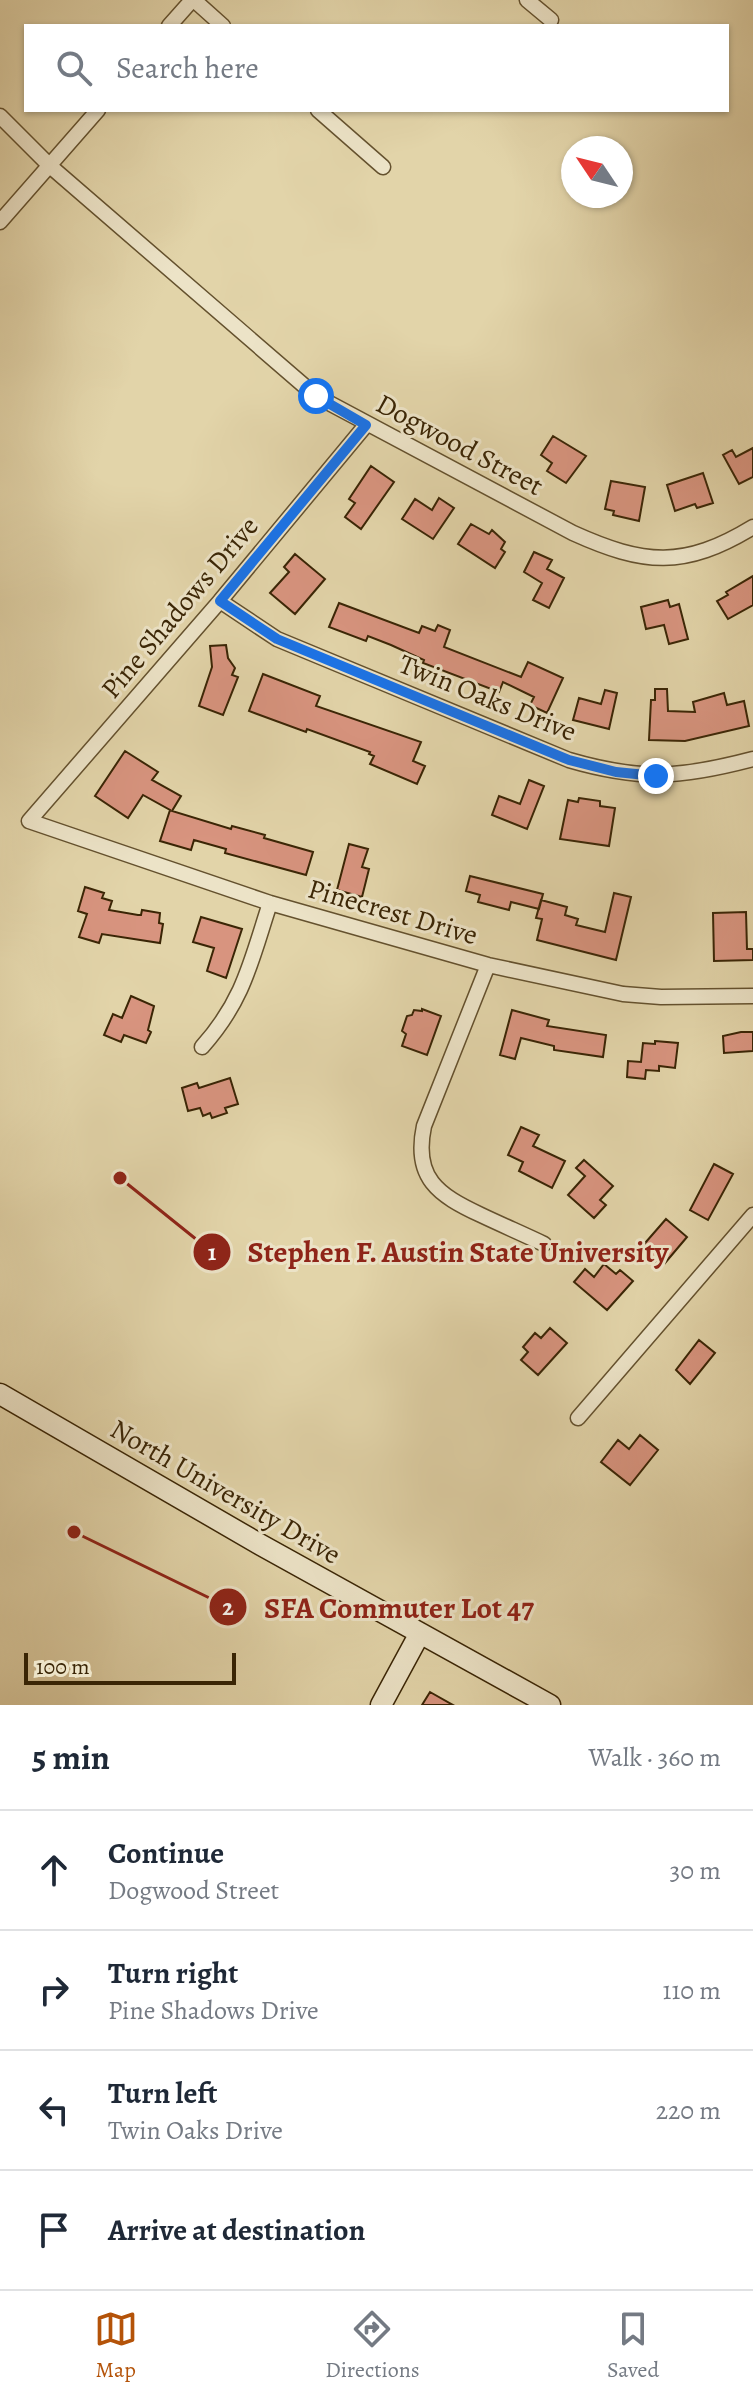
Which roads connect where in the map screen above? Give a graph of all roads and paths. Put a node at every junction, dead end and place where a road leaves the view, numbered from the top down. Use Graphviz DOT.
graph roads {
  1 [pos="193,0"];
  2 [pos="527,0"];
  3 [pos="551,20"];
  4 [pos="171,24"];
  5 [pos="221,24"];
  6 [pos="96,112"];
  7 [pos="320,112"];
  8 [pos="0,116"];
  9 [pos="50,166"];
  10 [pos="383,167"];
  11 [pos="0,222"];
  12 [pos="366,425"];
  13 [pos="753,527"];
  14 [pos="220,601"];
  15 [pos="753,759"];
  16 [pos="29,821"];
  17 [pos="270,903"];
  18 [pos="488,965"];
  19 [pos="753,996"];
  20 [pos="202,1047"];
  21 [pos="753,1215"];
  22 [pos="544,1244"];
  23 [pos="0,1394"];
  24 [pos="578,1418"];
  25 [pos="420,1633"];
  26 [pos="381,1705"];
  27 [pos="550,1705"];
  1 -- 4 [label="street"];
  1 -- 5 [label="street"];
  2 -- 3 [label="street"];
  6 -- 9 [label="street"];
  7 -- 10 [label="street"];
  8 -- 9 [label="street, Dogwood Street"];
  9 -- 11 [label="street"];
  9 -- 12 [label="street, Dogwood Street"];
  12 -- 13 [label="street, Dogwood Street"];
  12 -- 14 [label="street, Pine Shadows Drive"];
  14 -- 15 [label="street, Twin Oaks Drive"];
  14 -- 16 [label="street, Pine Shadows Drive"];
  16 -- 17 [label="street, Pinecrest Drive"];
  17 -- 18 [label="street, Pinecrest Drive"];
  17 -- 20 [label="street"];
  18 -- 19 [label="street, Pinecrest Drive"];
  18 -- 22 [label="street"];
  21 -- 24 [label="street"];
  23 -- 25 [label="main road, North University Drive"];
  25 -- 26 [label="main road"];
  25 -- 27 [label="main road, North University Drive"];
}
